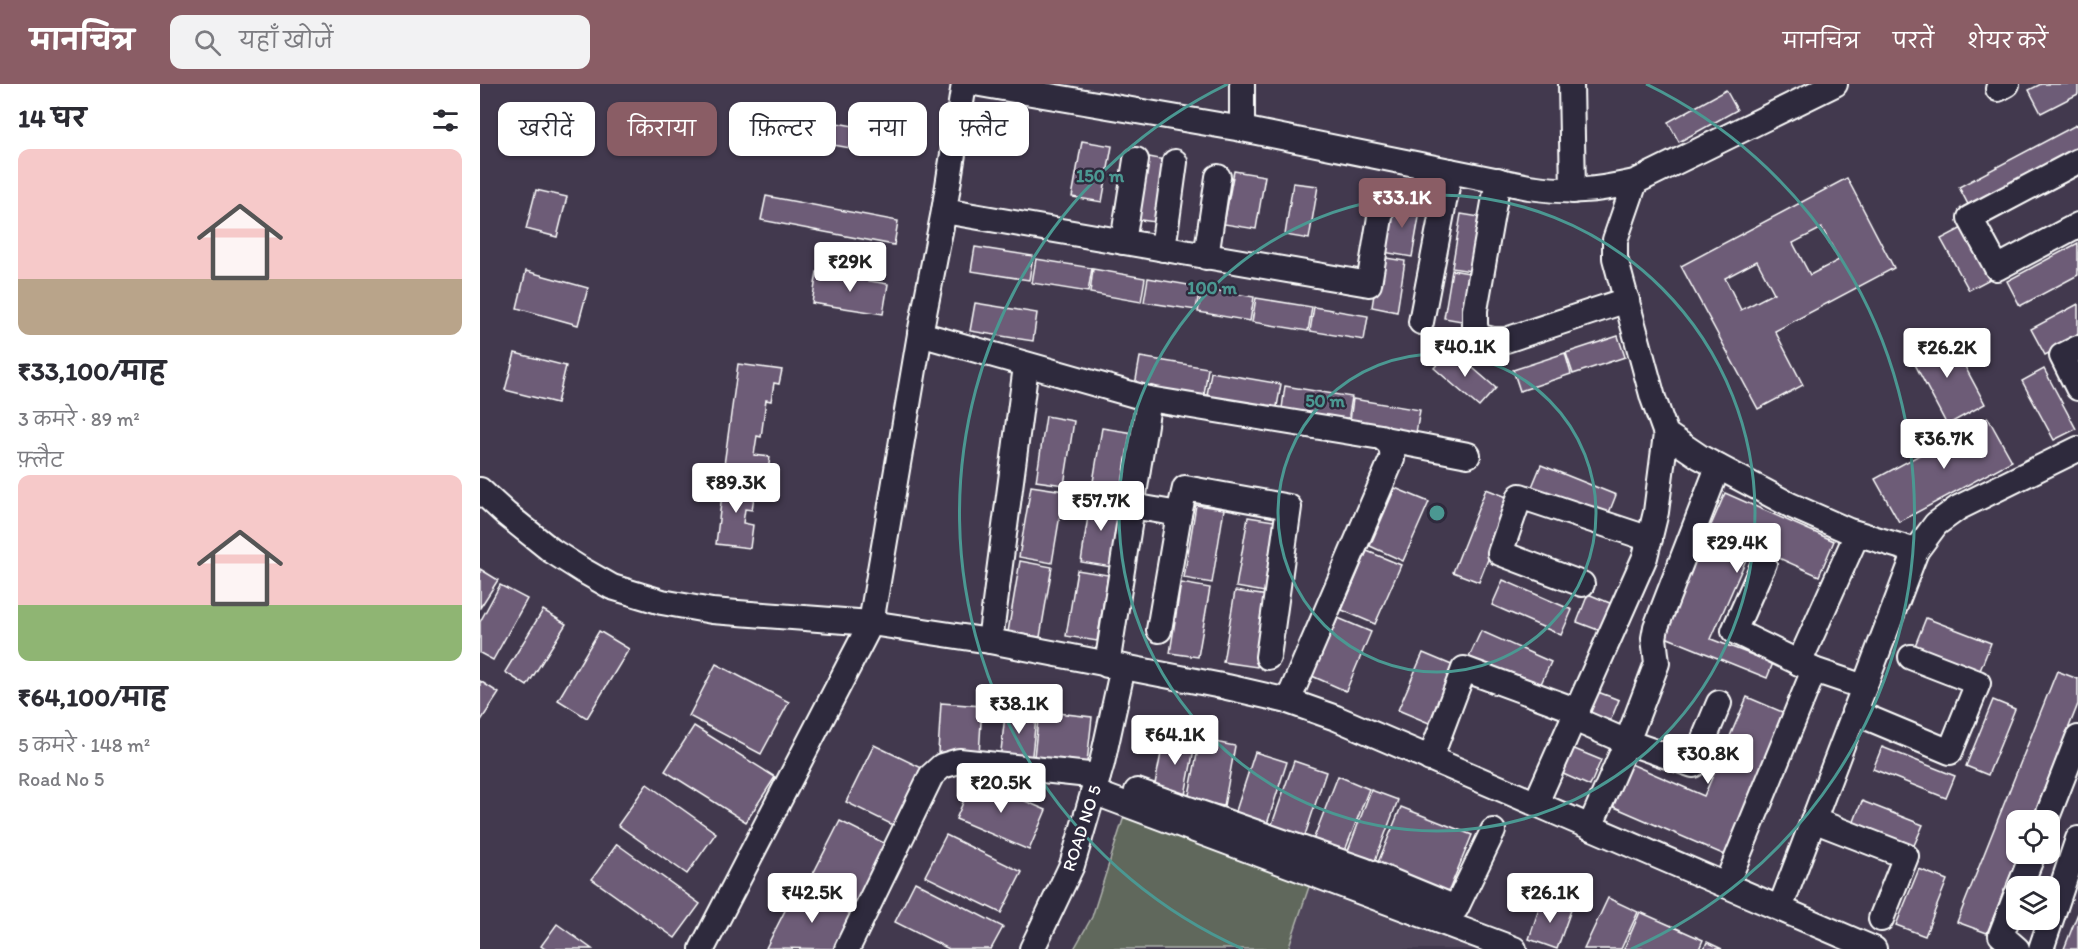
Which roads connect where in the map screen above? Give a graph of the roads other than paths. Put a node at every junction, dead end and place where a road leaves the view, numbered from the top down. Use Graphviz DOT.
graph roads {
  1 [pos="964,84"];
  2 [pos="980,84"];
  3 [pos="1242,84"];
  4 [pos="1571,84"];
  5 [pos="1835,84"];
  6 [pos="1242,129"];
  7 [pos="1136,160"];
  8 [pos="2078,161"];
  9 [pos="1175,162"];
  10 [pos="1450,171"];
  11 [pos="1218,177"];
  12 [pos="1498,180"];
  13 [pos="1635,182"];
  14 [pos="1573,191"];
  15 [pos="1383,199"];
  16 [pos="944,211"];
  17 [pos="2078,225"];
  18 [pos="1123,242"];
  19 [pos="1162,249"];
  20 [pos="1206,257"];
  21 [pos="1627,300"];
  22 [pos="1422,322"];
  23 [pos="920,334"];
  24 [pos="2078,348"];
  25 [pos="1026,366"];
  26 [pos="2078,388"];
  27 [pos="1149,399"];
  28 [pos="1666,434"];
  29 [pos="1384,439"];
  30 [pos="2078,449"];
  31 [pos="1468,455"];
  32 [pos="1718,467"];
  33 [pos="480,490"];
  34 [pos="1132,506"];
  35 [pos="1179,514"];
  36 [pos="1857,534"];
  37 [pos="1650,539"];
  38 [pos="1916,551"];
  39 [pos="1764,563"];
  40 [pos="1582,585"];
  41 [pos="1623,609"];
  42 [pos="1658,621"];
  43 [pos="871,622"];
  44 [pos="1159,630"];
  45 [pos="990,641"];
  46 [pos="1268,657"];
  47 [pos="1911,657"];
  48 [pos="1115,666"];
  49 [pos="1806,666"];
  50 [pos="1864,687"];
  51 [pos="1288,701"];
  52 [pos="1719,703"];
  53 [pos="1854,712"];
  54 [pos="1576,715"];
  55 [pos="2078,738"];
  56 [pos="1627,742"];
  57 [pos="1430,759"];
  58 [pos="1096,784"];
  59 [pos="1536,803"];
  60 [pos="1133,807"];
  61 [pos="2050,810"];
  62 [pos="1813,820"];
  63 [pos="1590,827"];
  64 [pos="1493,831"];
  65 [pos="2078,839"];
  66 [pos="1725,885"];
  67 [pos="1780,908"];
  68 [pos="1881,919"];
  69 [pos="2006,922"];
  70 [pos="702,949"];
  71 [pos="847,949"];
  72 [pos="1032,949"];
  73 [pos="1514,949"];
  74 [pos="1874,949"];
  75 [pos="2017,949"];
  76 [pos="2041,949"];
  1 -- 16 [label="street"];
  2 -- 6 [label="street"];
  3 -- 6 [label="street"];
  4 -- 14 [label="street"];
  5 -- 13 [label="street"];
  6 -- 10 [label="street"];
  7 -- 18 [label="street"];
  8 -- 17 [label="street"];
  9 -- 19 [label="street"];
  10 -- 12 [label="street"];
  10 -- 22 [label="street"];
  11 -- 20 [label="street"];
  12 -- 14 [label="street"];
  12 -- 21 [label="street"];
  13 -- 14 [label="street"];
  13 -- 21 [label="street"];
  15 -- 20 [label="street"];
  16 -- 18 [label="street"];
  16 -- 23 [label="street"];
  18 -- 19 [label="street"];
  19 -- 20 [label="street"];
  21 -- 28 [label="street"];
  23 -- 25 [label="street"];
  23 -- 43 [label="street"];
  24 -- 26 [label="street"];
  25 -- 27 [label="street"];
  25 -- 45 [label="street"];
  27 -- 29 [label="street"];
  27 -- 34 [label="street, ROAD NO 5"];
  28 -- 32 [label="street"];
  28 -- 37 [label="street"];
  29 -- 31 [label="street"];
  29 -- 51 [label="street"];
  30 -- 38 [label="street"];
  32 -- 36 [label="street"];
  32 -- 42 [label="street"];
  33 -- 43 [label="street"];
  34 -- 35 [label="street"];
  34 -- 48 [label="street, ROAD NO 5"];
  35 -- 44 [label="street"];
  35 -- 46 [label="street"];
  36 -- 38 [label="street"];
  36 -- 49 [label="street"];
  37 -- 40 [label="street"];
  37 -- 41 [label="street"];
  38 -- 50 [label="street"];
  39 -- 49 [label="street"];
  41 -- 42 [label="street"];
  41 -- 54 [label="street"];
  42 -- 56 [label="street"];
  43 -- 45 [label="street"];
  43 -- 70 [label="street"];
  45 -- 48 [label="street"];
  47 -- 53 [label="street"];
  48 -- 51 [label="street"];
  48 -- 58 [label="street, ROAD NO 5"];
  49 -- 50 [label="street"];
  49 -- 66 [label="street"];
  50 -- 53 [label="street"];
  51 -- 57 [label="street"];
  52 -- 56 [label="street"];
  53 -- 62 [label="street"];
  54 -- 56 [label="street"];
  54 -- 57 [label="street"];
  54 -- 59 [label="street"];
  55 -- 61 [label="street"];
  56 -- 63 [label="street"];
  57 -- 59 [label="street"];
  58 -- 60 [label="street"];
  58 -- 71 [label="street"];
  58 -- 72 [label="street, ROAD NO 5"];
  59 -- 63 [label="street"];
  60 -- 64 [label="street"];
  60 -- 73 [label="street"];
  62 -- 67 [label="street"];
  62 -- 68 [label="street"];
  63 -- 66 [label="street"];
  65 -- 76 [label="street"];
  66 -- 67 [label="street"];
  67 -- 74 [label="street"];
  69 -- 75 [label="street"];
}
